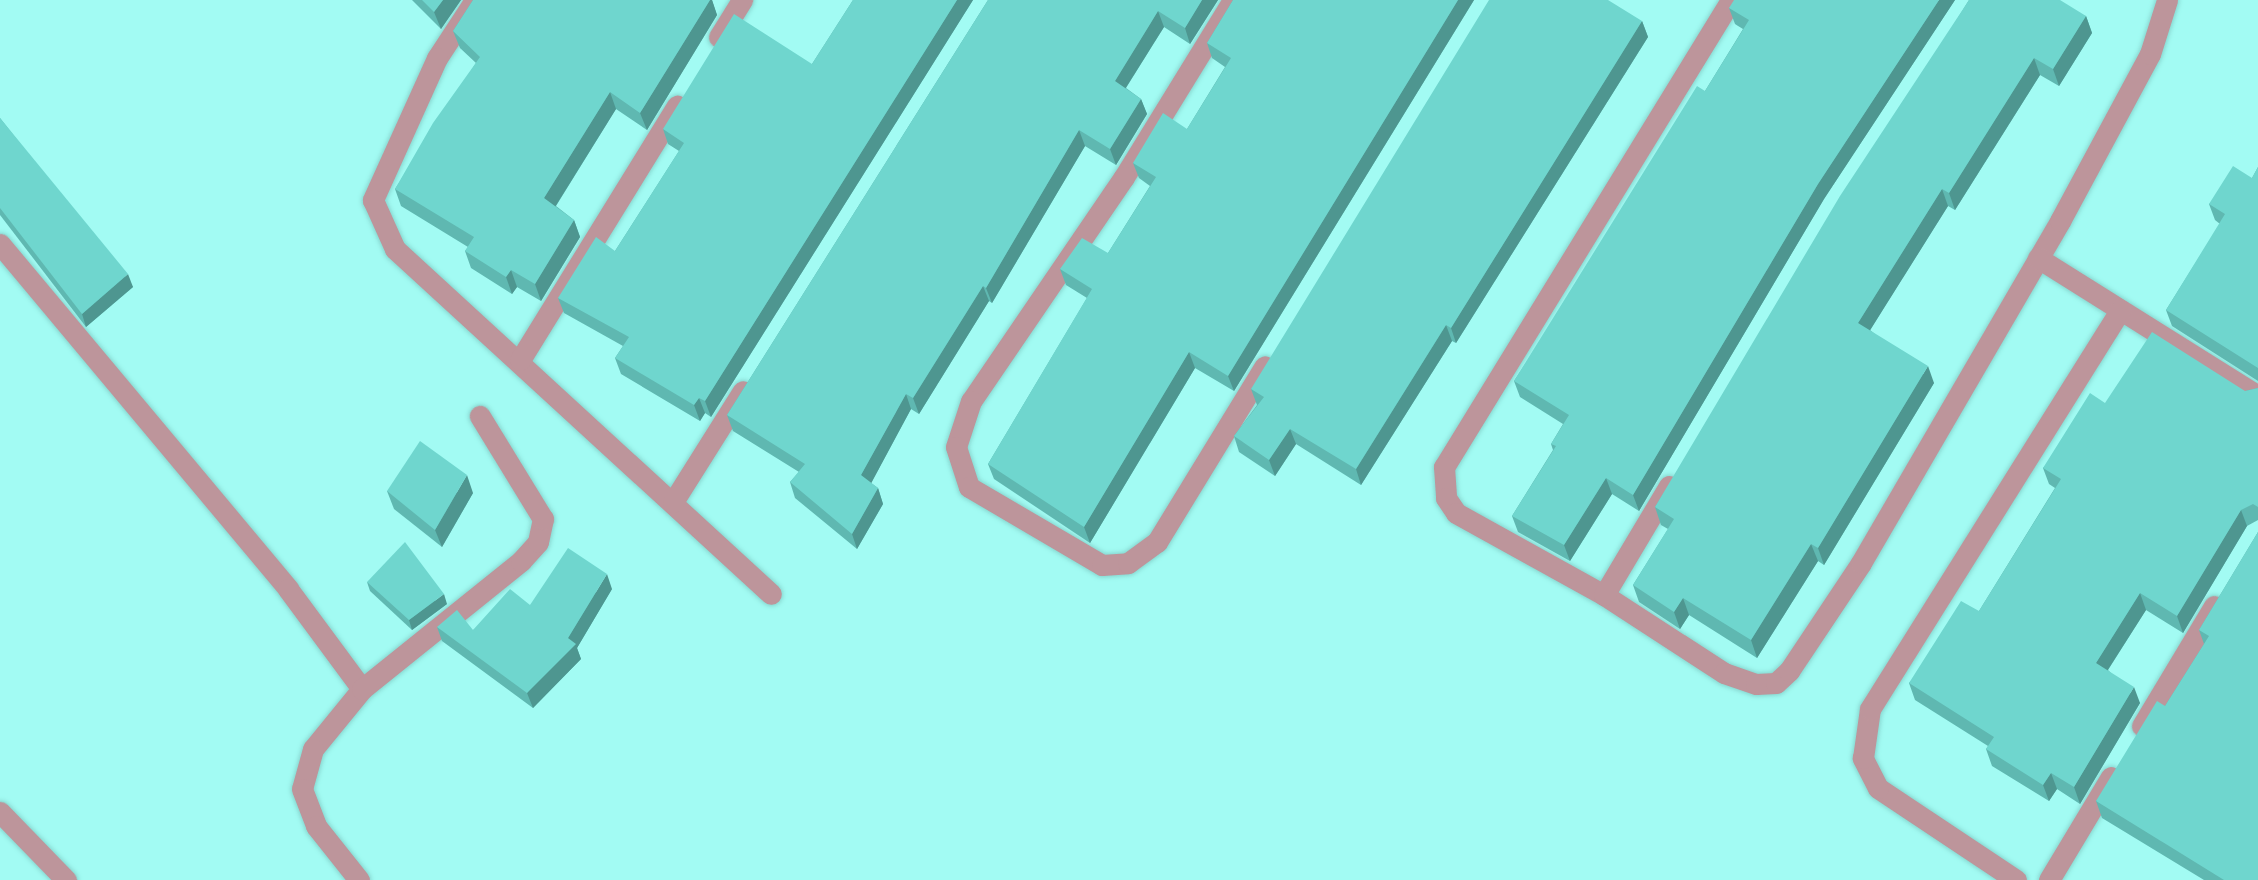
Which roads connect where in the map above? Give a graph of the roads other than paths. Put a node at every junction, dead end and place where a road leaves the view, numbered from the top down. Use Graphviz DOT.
graph roads {
  1 [pos="475,0"];
  2 [pos="742,0"];
  3 [pos="1233,0"];
  4 [pos="1731,0"];
  5 [pos="2166,0"];
  6 [pos="706,58"];
  7 [pos="692,81"];
  8 [pos="0,244"];
  9 [pos="2038,258"];
  10 [pos="2120,310"];
  11 [pos="1274,352"];
  12 [pos="520,360"];
  13 [pos="754,374"];
  14 [pos="2258,396"];
  15 [pos="480,416"];
  16 [pos="1681,466"];
  17 [pos="673,502"];
  18 [pos="2222,592"];
  19 [pos="771,594"];
  20 [pos="1604,595"];
  21 [pos="362,689"];
  22 [pos="0,812"];
  23 [pos="66,880"];
  24 [pos="359,880"];
  25 [pos="2016,880"];
  26 [pos="2049,880"];
  1 -- 12 [label="street"];
  2 -- 6 [label="street"];
  3 -- 11 [label="street"];
  4 -- 20 [label="street"];
  5 -- 9 [label="street"];
  7 -- 12 [label="street"];
  8 -- 21 [label="street"];
  9 -- 10 [label="street"];
  9 -- 20 [label="street"];
  10 -- 14 [label="street"];
  10 -- 25 [label="street"];
  12 -- 17 [label="street"];
  13 -- 17 [label="street"];
  15 -- 21 [label="street"];
  16 -- 20 [label="street"];
  17 -- 19 [label="street"];
  18 -- 26 [label="street"];
  21 -- 24 [label="street"];
  22 -- 23 [label="street"];
}
